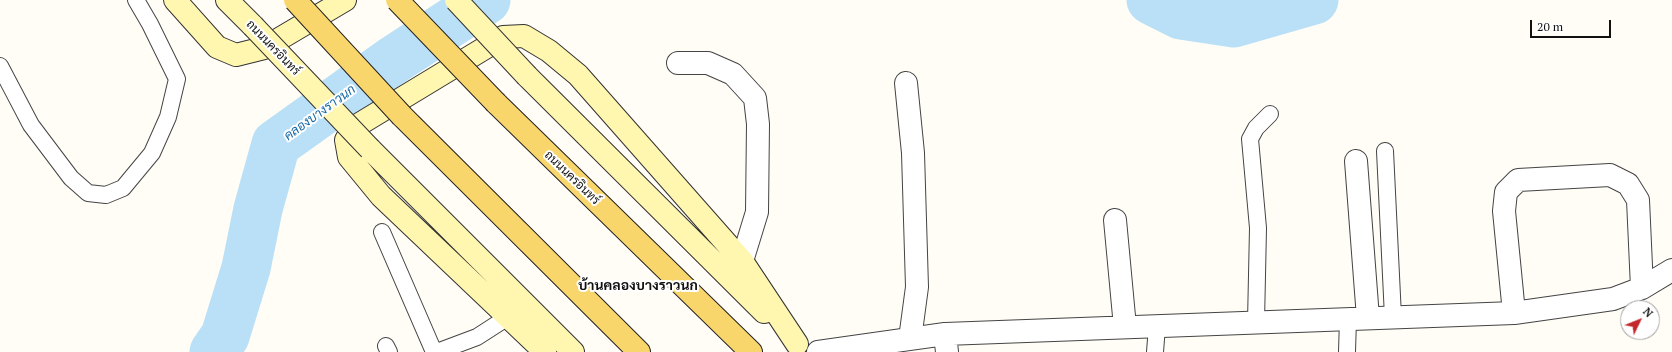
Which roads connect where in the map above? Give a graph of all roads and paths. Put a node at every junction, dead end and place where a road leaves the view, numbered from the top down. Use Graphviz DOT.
graph roads {
  1 [pos="136,0"];
  2 [pos="174,0"];
  3 [pos="227,0"];
  4 [pos="295,0"];
  5 [pos="345,0"];
  6 [pos="397,0"];
  7 [pos="456,0"];
  8 [pos="678,62"];
  9 [pos="0,66"];
  10 [pos="906,83"];
  11 [pos="1270,114"];
  12 [pos="1385,151"];
  13 [pos="1356,161"];
  14 [pos="1115,220"];
  15 [pos="382,232"];
  16 [pos="742,261"];
  17 [pos="1672,270"];
  18 [pos="1642,288"];
  19 [pos="1514,313"];
  20 [pos="508,317"];
  21 [pos="1393,317"];
  22 [pos="1358,319"];
  23 [pos="1256,322"];
  24 [pos="1157,326"];
  25 [pos="1125,327"];
  26 [pos="910,339"];
  27 [pos="946,343"];
  28 [pos="801,348"];
  29 [pos="436,352"];
  30 [pos="545,352"];
  31 [pos="573,352"];
  32 [pos="639,352"];
  33 [pos="751,352"];
  34 [pos="818,352"];
  35 [pos="1155,352"];
  36 [pos="1347,352"];
  1 -- 9 [label="lane"];
  2 -- 5 [label="main road"];
  3 -- 31 [label="main road, ถนนนครอินทร์, bridge"];
  4 -- 32 [label="main road, bridge"];
  6 -- 33 [label="main road, ถนนนครอินทร์, bridge"];
  7 -- 28 [label="main road, bridge"];
  8 -- 16 [label="street"];
  10 -- 26 [label="street"];
  11 -- 23 [label="lane"];
  12 -- 21 [label="lane"];
  13 -- 22 [label="street"];
  14 -- 25 [label="street"];
  15 -- 29 [label="lane"];
  16 -- 20 [label="main road"];
  16 -- 28 [label="main road"];
  17 -- 18 [label="street"];
  18 -- 19 [label="street"];
  18 -- 19 [label="street"];
  19 -- 21 [label="street"];
  20 -- 29 [label="lane"];
  20 -- 30 [label="main road"];
  21 -- 22 [label="street"];
  22 -- 23 [label="street"];
  22 -- 36 [label="lane"];
  23 -- 24 [label="street"];
  24 -- 25 [label="street"];
  24 -- 35 [label="lane"];
  25 -- 27 [label="street"];
  26 -- 27 [label="street"];
  26 -- 34 [label="street"];
}
